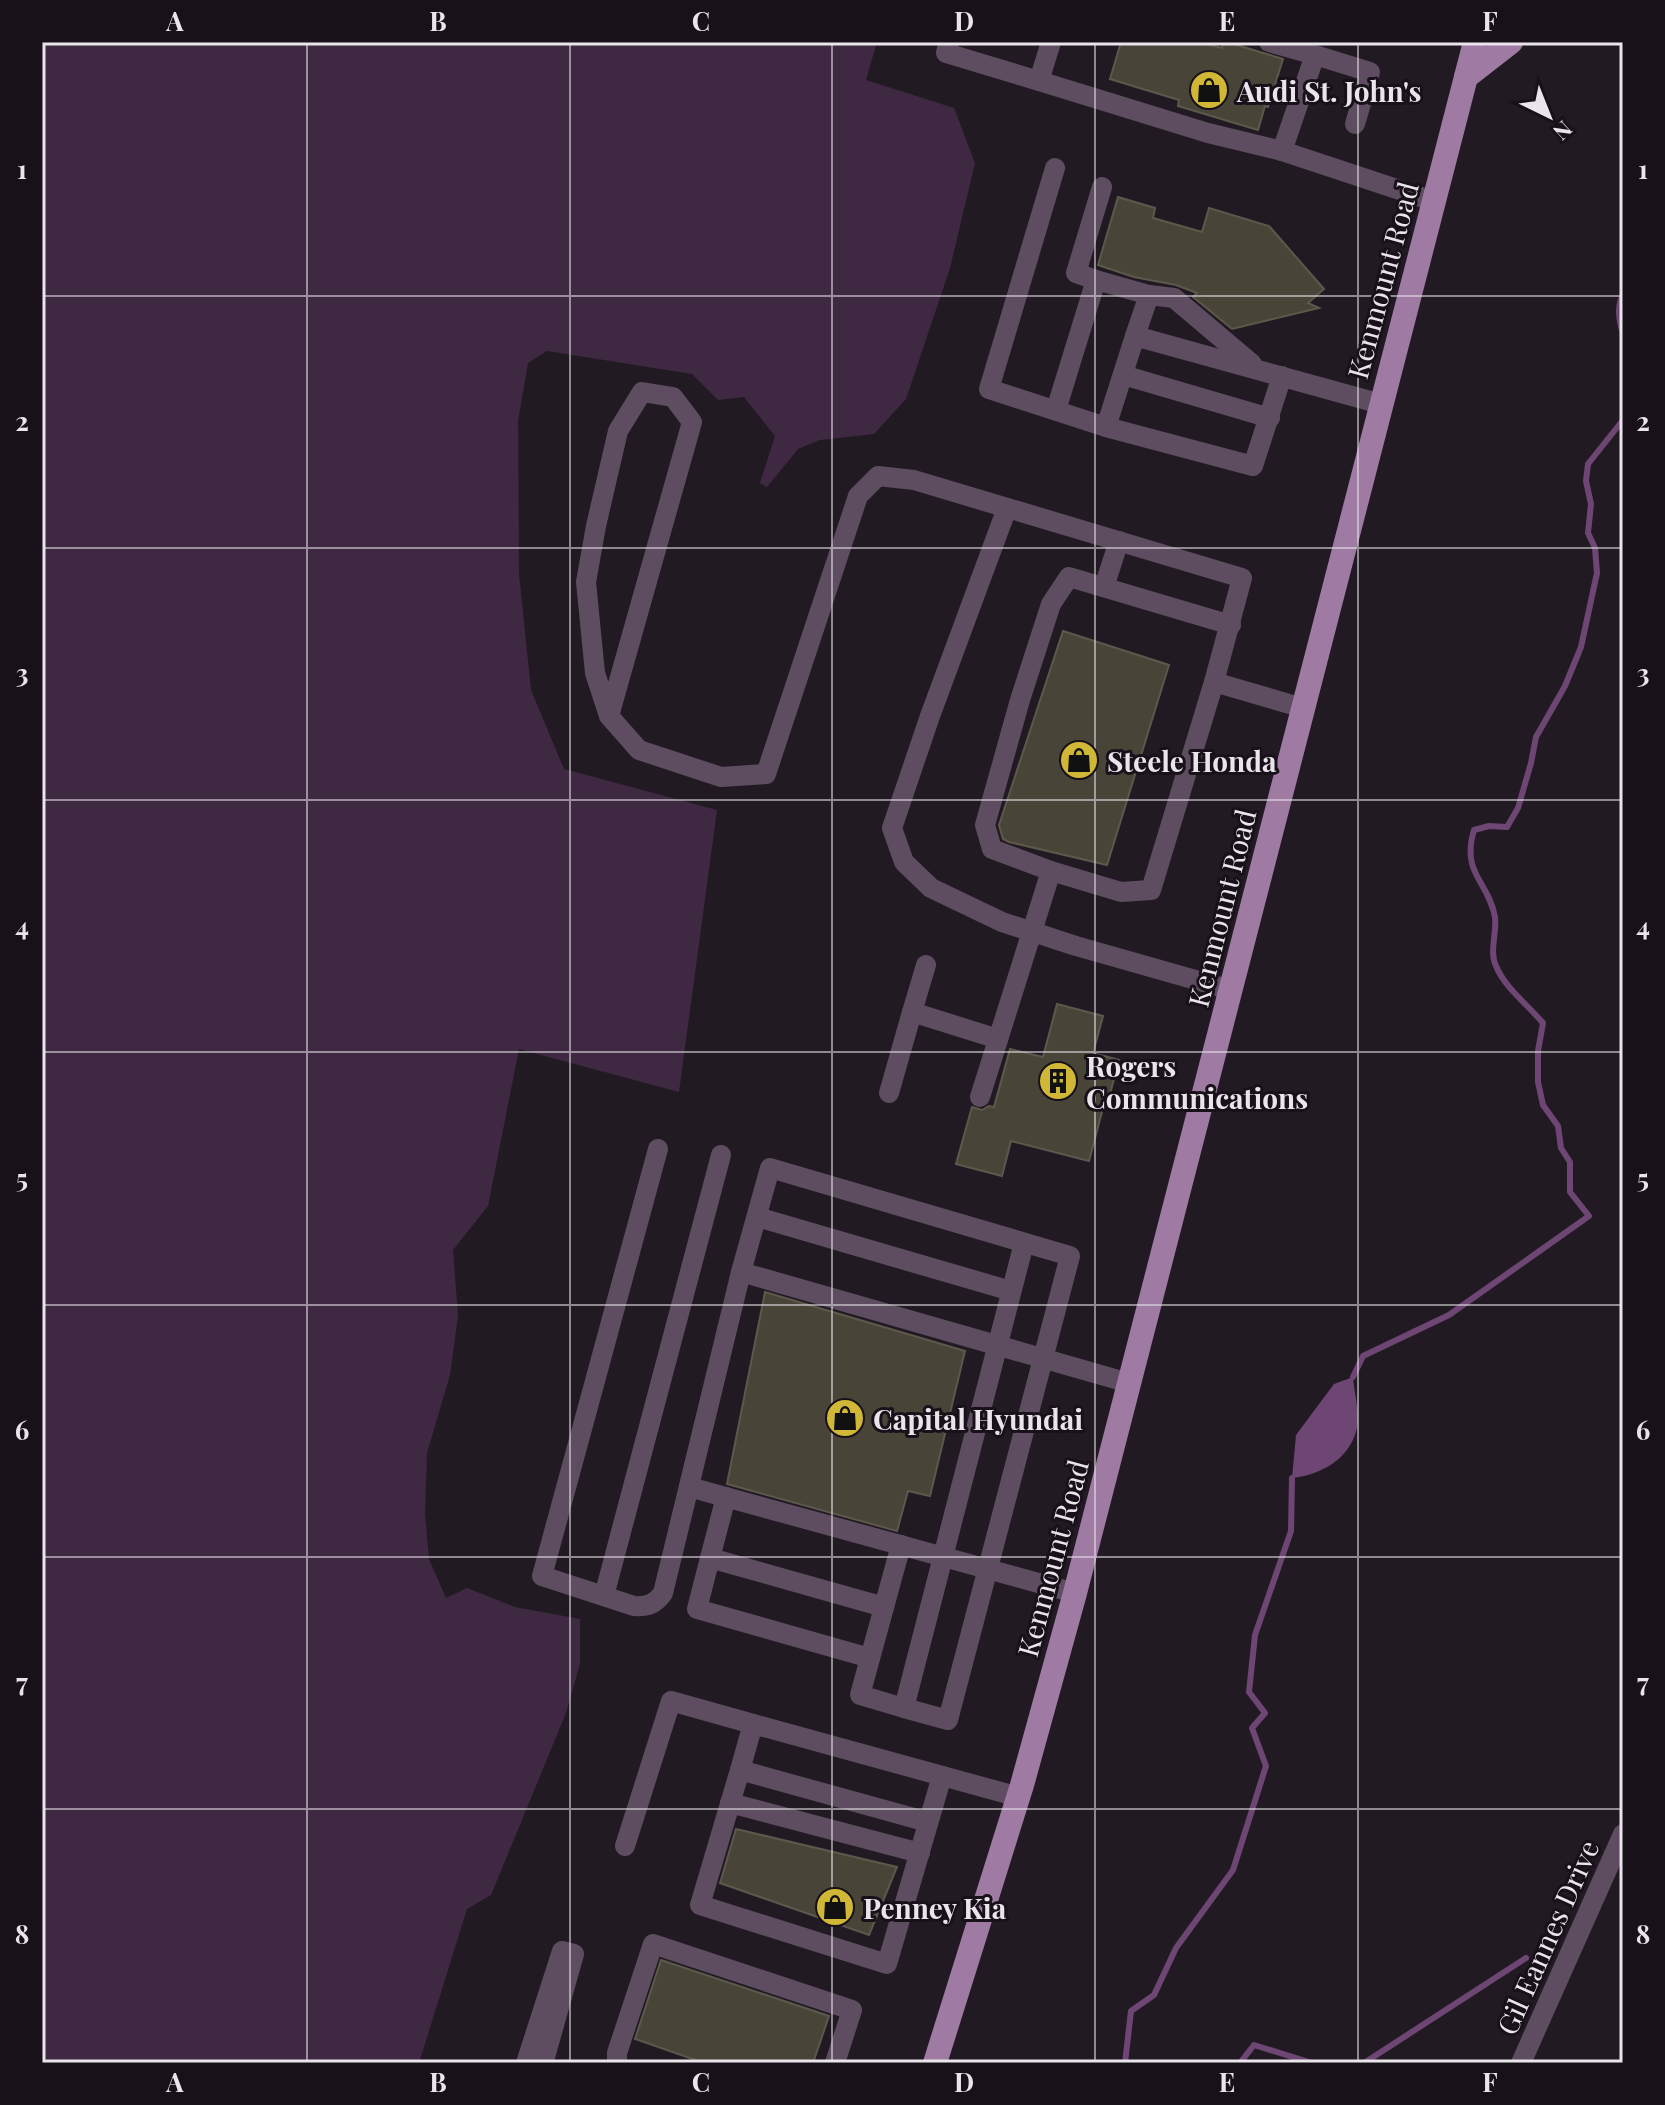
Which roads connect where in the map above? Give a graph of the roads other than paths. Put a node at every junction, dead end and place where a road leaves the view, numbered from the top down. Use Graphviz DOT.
graph roads {
  1 [pos="949,42"];
  2 [pos="1051,42"];
  3 [pos="1269,42"];
  4 [pos="1475,42"];
  5 [pos="1511,42"];
  6 [pos="1315,55"];
  7 [pos="1466,77"];
  8 [pos="1039,81"];
  9 [pos="1355,124"];
  10 [pos="1282,151"];
  11 [pos="1055,168"];
  12 [pos="1102,187"];
  13 [pos="1433,201"];
  14 [pos="1096,280"];
  15 [pos="1149,295"];
  16 [pos="1135,336"];
  17 [pos="1258,370"];
  18 [pos="1123,375"];
  19 [pos="1282,376"];
  20 [pos="1381,404"];
  21 [pos="1056,410"];
  22 [pos="1270,418"];
  23 [pos="1106,427"];
  24 [pos="1007,508"];
  25 [pos="1119,541"];
  26 [pos="1104,587"];
  27 [pos="1231,625"];
  28 [pos="1214,682"];
  29 [pos="1303,708"];
  30 [pos="609,716"];
  31 [pos="1051,871"];
  32 [pos="1032,932"];
  33 [pos="926,965"];
  34 [pos="1231,990"];
  35 [pos="912,1012"];
  36 [pos="998,1039"];
  37 [pos="889,1093"];
  38 [pos="980,1097"];
  39 [pos="658,1149"];
  40 [pos="721,1155"];
  41 [pos="757,1217"];
  42 [pos="1024,1243"];
  43 [pos="741,1272"];
  44 [pos="1011,1291"];
  45 [pos="996,1345"];
  46 [pos="1043,1358"];
  47 [pos="1129,1383"];
  48 [pos="689,1487"];
  49 [pos="726,1497"];
  50 [pos="901,1545"];
  51 [pos="942,1556"];
  52 [pos="710,1558"];
  53 [pos="989,1569"];
  54 [pos="1075,1593"];
  55 [pos="604,1596"];
  56 [pos="884,1607"];
  57 [pos="870,1658"];
  58 [pos="904,1708"];
  59 [pos="753,1724"];
  60 [pos="740,1770"];
  61 [pos="942,1776"];
  62 [pos="1019,1797"];
  63 [pos="730,1803"];
  64 [pos="928,1822"];
  65 [pos="1623,1834"];
  66 [pos="625,1846"];
  67 [pos="920,1853"];
  68 [pos="1530,2060"];
  69 [pos="526,2063"];
  70 [pos="545,2063"];
  71 [pos="617,2063"];
  72 [pos="835,2063"];
  73 [pos="935,2063"];
  1 -- 8 [label="street"];
  2 -- 8 [label="street"];
  3 -- 6 [label="street"];
  4 -- 7 [label="main road, Kenmount Road"];
  5 -- 7 [label="main road"];
  6 -- 9 [label="street"];
  6 -- 10 [label="street"];
  7 -- 13 [label="main road, Kenmount Road"];
  8 -- 10 [label="street"];
  10 -- 13 [label="street"];
  11 -- 21 [label="street"];
  12 -- 14 [label="street"];
  13 -- 20 [label="main road, Kenmount Road"];
  14 -- 15 [label="street"];
  14 -- 21 [label="street"];
  15 -- 16 [label="street"];
  15 -- 17 [label="street"];
  16 -- 17 [label="street"];
  16 -- 18 [label="street"];
  17 -- 19 [label="street"];
  18 -- 22 [label="street"];
  18 -- 23 [label="street"];
  19 -- 20 [label="street"];
  19 -- 22 [label="street"];
  20 -- 29 [label="main road, Kenmount Road"];
  21 -- 23 [label="street"];
  22 -- 23 [label="street"];
  24 -- 25 [label="street"];
  24 -- 30 [label="street"];
  24 -- 32 [label="street"];
  25 -- 26 [label="street"];
  25 -- 27 [label="street"];
  26 -- 27 [label="street"];
  26 -- 31 [label="street"];
  27 -- 28 [label="street"];
  28 -- 29 [label="street"];
  28 -- 31 [label="street"];
  29 -- 34 [label="main road, Kenmount Road"];
  30 -- 30 [label="street"];
  31 -- 32 [label="street"];
  32 -- 34 [label="street"];
  32 -- 36 [label="street"];
  33 -- 35 [label="street"];
  34 -- 47 [label="main road, Kenmount Road"];
  35 -- 36 [label="street"];
  35 -- 37 [label="street"];
  36 -- 38 [label="street"];
  39 -- 55 [label="street"];
  40 -- 55 [label="street"];
  41 -- 42 [label="street"];
  41 -- 43 [label="street"];
  41 -- 44 [label="street"];
  42 -- 44 [label="street"];
  42 -- 46 [label="street"];
  43 -- 45 [label="street"];
  43 -- 48 [label="street"];
  44 -- 45 [label="street"];
  45 -- 46 [label="street"];
  45 -- 51 [label="street"];
  46 -- 47 [label="street"];
  46 -- 53 [label="street"];
  47 -- 54 [label="main road, Kenmount Road"];
  48 -- 49 [label="street"];
  48 -- 55 [label="street"];
  49 -- 50 [label="street"];
  49 -- 52 [label="street"];
  50 -- 51 [label="street"];
  50 -- 56 [label="street"];
  51 -- 53 [label="street"];
  51 -- 58 [label="street"];
  52 -- 56 [label="street"];
  52 -- 57 [label="street"];
  53 -- 54 [label="street"];
  53 -- 58 [label="street"];
  54 -- 62 [label="main road, Kenmount Road"];
  56 -- 57 [label="street"];
  57 -- 58 [label="street"];
  59 -- 60 [label="street"];
  59 -- 61 [label="street"];
  59 -- 66 [label="street"];
  60 -- 63 [label="street"];
  60 -- 64 [label="street"];
  61 -- 62 [label="street"];
  61 -- 64 [label="street"];
  62 -- 73 [label="main road, Kenmount Road"];
  63 -- 67 [label="street"];
  63 -- 67 [label="street"];
  64 -- 67 [label="street"];
  65 -- 68 [label="street, Gil Eannes Drive"];
  69 -- 70 [label="street"];
  71 -- 72 [label="street"];
}
